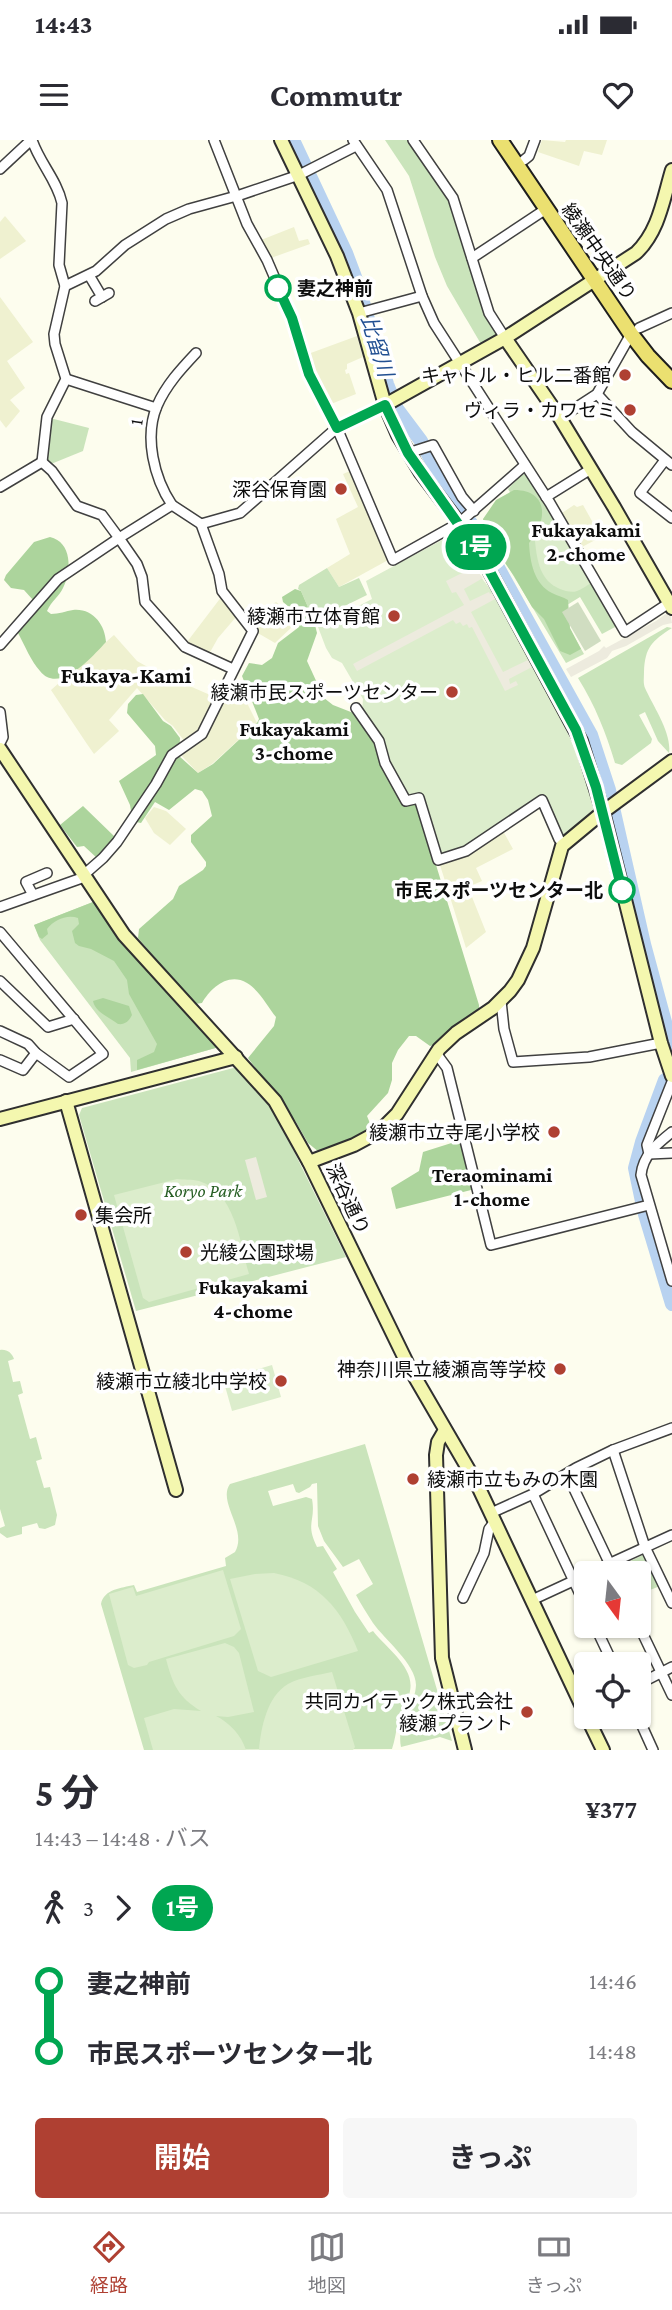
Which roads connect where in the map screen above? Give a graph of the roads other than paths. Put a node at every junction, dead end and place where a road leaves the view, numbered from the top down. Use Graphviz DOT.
graph roads {
  1 [pos="32,140"];
  2 [pos="214,140"];
  3 [pos="281,140"];
  4 [pos="413,140"];
  5 [pos="500,140"];
  6 [pos="510,140"];
  7 [pos="535,140"];
  8 [pos="354,143"];
  9 [pos="524,160"];
  10 [pos="0,169"];
  11 [pos="672,170"];
  12 [pos="306,171"];
  13 [pos="236,196"];
  14 [pos="546,209"];
  15 [pos="472,258"];
  16 [pos="89,275"];
  17 [pos="599,278"];
  18 [pos="65,286"];
  19 [pos="422,296"];
  20 [pos="102,297"];
  21 [pos="360,313"];
  22 [pos="672,313"];
  23 [pos="635,331"];
  24 [pos="505,338"];
  25 [pos="196,353"];
  26 [pos="459,364"];
  27 [pos="672,368"];
  28 [pos="66,379"];
  29 [pos="672,381"];
  30 [pos="597,394"];
  31 [pos="391,402"];
  32 [pos="156,408"];
  33 [pos="560,418"];
  34 [pos="337,428"];
  35 [pos="419,450"];
  36 [pos="42,462"];
  37 [pos="669,463"];
  38 [pos="525,465"];
  39 [pos="591,469"];
  40 [pos="0,487"];
  41 [pos="546,497"];
  42 [pos="172,505"];
  43 [pos="467,516"];
  44 [pos="672,518"];
  45 [pos="201,524"];
  46 [pos="119,538"];
  47 [pos="671,604"];
  48 [pos="0,645"];
  49 [pos="233,669"];
  50 [pos="356,708"];
  51 [pos="0,712"];
  52 [pos="0,743"];
  53 [pos="0,749"];
  54 [pos="672,761"];
  55 [pos="608,808"];
  56 [pos="563,844"];
  57 [pos="47,873"];
  58 [pos="84,875"];
  59 [pos="33,895"];
  60 [pos="0,907"];
  61 [pos="0,932"];
  62 [pos="0,981"];
  63 [pos="501,1001"];
  64 [pos="74,1019"];
  65 [pos="0,1031"];
  66 [pos="661,1043"];
  67 [pos="36,1053"];
  68 [pos="436,1053"];
  69 [pos="236,1057"];
  70 [pos="0,1060"];
  71 [pos="672,1076"];
  72 [pos="672,1082"];
  73 [pos="66,1101"];
  74 [pos="0,1119"];
  75 [pos="672,1132"];
  76 [pos="649,1153"];
  77 [pos="672,1153"];
  78 [pos="309,1162"];
  79 [pos="645,1206"];
  80 [pos="672,1281"];
  81 [pos="672,1428"];
  82 [pos="445,1430"];
  83 [pos="613,1450"];
  84 [pos="567,1474"];
  85 [pos="176,1490"];
  86 [pos="533,1494"];
  87 [pos="493,1517"];
  88 [pos="672,1535"];
  89 [pos="645,1547"];
  90 [pos="608,1561"];
  91 [pos="614,1561"];
  92 [pos="574,1581"];
  93 [pos="463,1598"];
  94 [pos="533,1600"];
  95 [pos="672,1603"];
  96 [pos="645,1638"];
  97 [pos="672,1667"];
  98 [pos="661,1673"];
  99 [pos="651,1678"];
  100 [pos="574,1687"];
  101 [pos="672,1695"];
  102 [pos="593,1729"];
  103 [pos="643,1729"];
  104 [pos="466,1750"];
  105 [pos="603,1750"];
  106 [pos="653,1750"];
  1 -- 10 [label="street"];
  1 -- 18 [label="street"];
  2 -- 13 [label="street"];
  3 -- 12 [label="street"];
  4 -- 15 [label="street"];
  5 -- 14 [label="main road, 綾瀬中央通り"];
  6 -- 9 [label="main road, 綾瀬中央通り"];
  7 -- 9 [label="street"];
  8 -- 12 [label="street"];
  8 -- 19 [label="street"];
  9 -- 17 [label="main road, 綾瀬中央通り"];
  11 -- 17 [label="street"];
  12 -- 13 [label="street"];
  12 -- 21 [label="street"];
  13 -- 16 [label="street"];
  13 -- 34 [label="street"];
  14 -- 15 [label="street"];
  14 -- 17 [label="main road, 綾瀬中央通り"];
  15 -- 24 [label="street"];
  16 -- 18 [label="street"];
  16 -- 20 [label="street"];
  17 -- 23 [label="main road, 綾瀬中央通り"];
  17 -- 24 [label="street"];
  18 -- 28 [label="street"];
  19 -- 21 [label="street"];
  19 -- 26 [label="street"];
  21 -- 31 [label="street"];
  22 -- 23 [label="street"];
  23 -- 27 [label="main road, 綾瀬中央通り"];
  23 -- 29 [label="main road, 綾瀬中央通り"];
  23 -- 30 [label="street"];
  24 -- 26 [label="street"];
  24 -- 33 [label="street"];
  25 -- 32 [label="street, 1"];
  26 -- 31 [label="street"];
  26 -- 38 [label="street"];
  28 -- 32 [label="street"];
  28 -- 36 [label="street"];
  30 -- 33 [label="street"];
  30 -- 37 [label="street"];
  31 -- 34 [label="street"];
  31 -- 35 [label="street"];
  32 -- 42 [label="street, 1"];
  33 -- 39 [label="street"];
  34 -- 43 [label="street"];
  34 -- 45 [label="street"];
  35 -- 43 [label="street"];
  35 -- 43 [label="street"];
  36 -- 40 [label="street"];
  36 -- 46 [label="street"];
  37 -- 44 [label="street"];
  38 -- 41 [label="street"];
  38 -- 43 [label="street"];
  39 -- 41 [label="street"];
  39 -- 47 [label="street"];
  41 -- 47 [label="street"];
  42 -- 45 [label="street"];
  42 -- 46 [label="street"];
  43 -- 55 [label="street"];
  45 -- 49 [label="street"];
  46 -- 48 [label="street"];
  46 -- 49 [label="street"];
  49 -- 58 [label="street"];
  50 -- 56 [label="street"];
  51 -- 52 [label="street"];
  53 -- 58 [label="street, 深谷通り"];
  54 -- 55 [label="street"];
  55 -- 56 [label="street"];
  55 -- 66 [label="street"];
  56 -- 63 [label="street"];
  57 -- 59 [label="street"];
  58 -- 59 [label="street"];
  58 -- 69 [label="street, 深谷通り"];
  59 -- 60 [label="street"];
  61 -- 64 [label="street"];
  62 -- 64 [label="street"];
  63 -- 66 [label="street"];
  63 -- 68 [label="street"];
  64 -- 67 [label="street"];
  65 -- 67 [label="street"];
  66 -- 71 [label="street"];
  67 -- 70 [label="street"];
  68 -- 78 [label="street"];
  68 -- 79 [label="street"];
  69 -- 73 [label="street"];
  69 -- 78 [label="street, 深谷通り"];
  72 -- 76 [label="street"];
  73 -- 74 [label="street"];
  73 -- 85 [label="street"];
  75 -- 76 [label="street"];
  76 -- 77 [label="street"];
  76 -- 79 [label="street"];
  78 -- 82 [label="street, 深谷通り"];
  79 -- 80 [label="street"];
  81 -- 83 [label="street"];
  82 -- 87 [label="street, 深谷通り"];
  82 -- 104 [label="street"];
  83 -- 84 [label="street"];
  83 -- 89 [label="street"];
  84 -- 86 [label="street"];
  84 -- 90 [label="street"];
  86 -- 87 [label="street"];
  86 -- 92 [label="street"];
  87 -- 93 [label="street"];
  87 -- 94 [label="street, 深谷通り"];
  88 -- 89 [label="street"];
  89 -- 91 [label="street"];
  89 -- 95 [label="street"];
  92 -- 94 [label="street"];
  94 -- 100 [label="street, 深谷通り"];
  96 -- 98 [label="street"];
  97 -- 98 [label="street"];
  98 -- 99 [label="street"];
  98 -- 101 [label="street"];
  102 -- 105 [label="street, 深谷通り"];
  103 -- 106 [label="street"];
}
